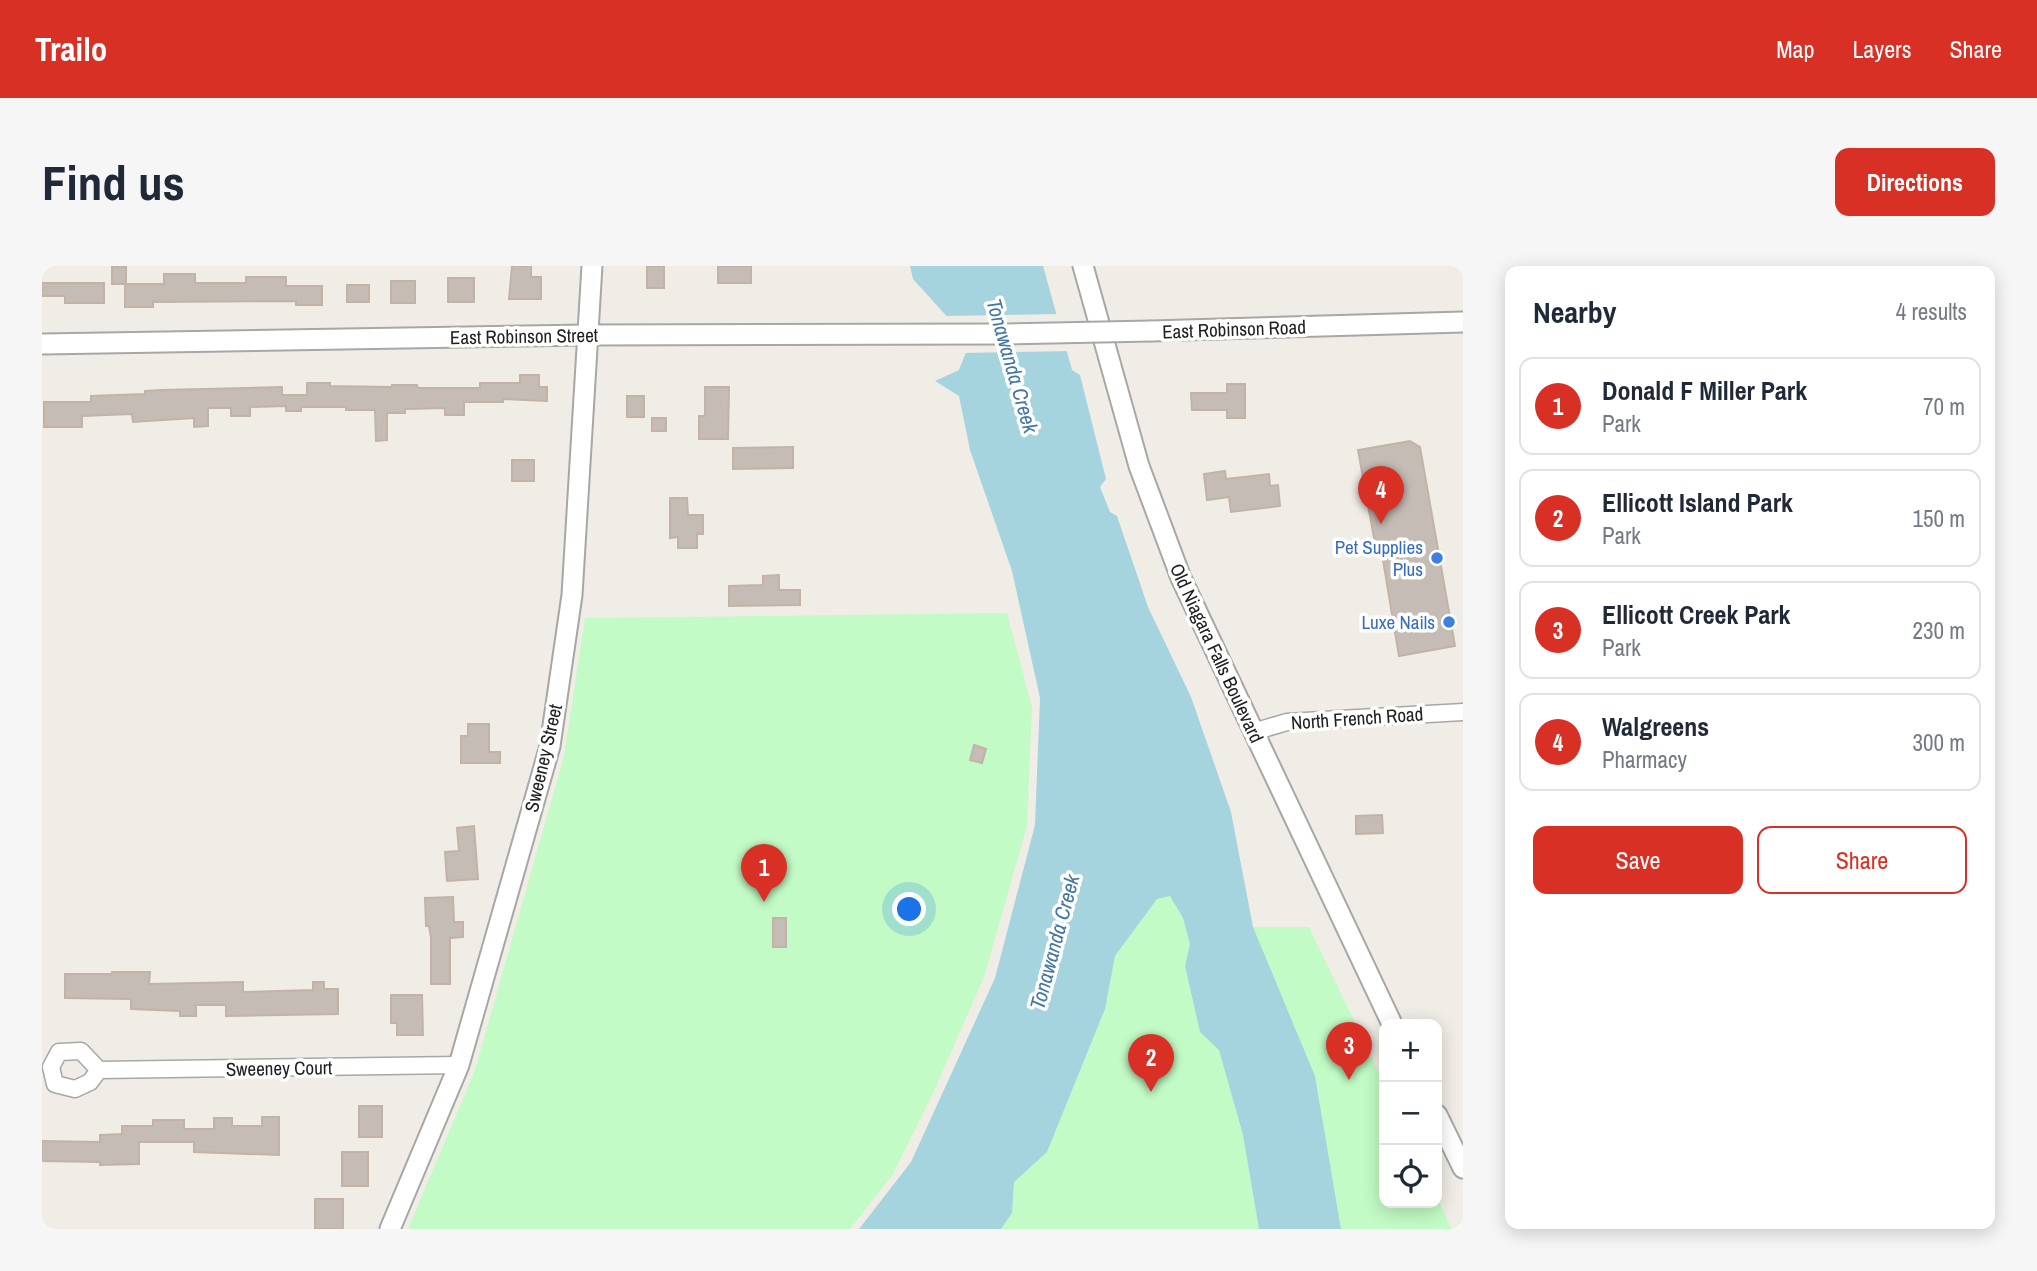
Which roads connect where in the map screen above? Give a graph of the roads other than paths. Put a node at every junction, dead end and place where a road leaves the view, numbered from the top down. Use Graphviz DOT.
graph roads {
  1 [pos="592,266"];
  2 [pos="1083,266"];
  3 [pos="1463,322"];
  4 [pos="1005,334"];
  5 [pos="587,335"];
  6 [pos="42,344"];
  7 [pos="1463,712"];
  8 [pos="1253,732"];
  9 [pos="1390,1019"];
  10 [pos="459,1065"];
  11 [pos="99,1070"];
  12 [pos="1442,1125"];
  13 [pos="1463,1168"];
  14 [pos="390,1229"];
  1 -- 5 [label="street, Sweeney Street"];
  2 -- 8 [label="street, Old Niagara Falls Boulevard"];
  3 -- 4 [label="street, East Robinson Road, bridge"];
  4 -- 5 [label="street, East Robinson Street"];
  5 -- 6 [label="street, East Robinson Street"];
  5 -- 10 [label="street, Sweeney Street"];
  7 -- 8 [label="street, North French Road"];
  8 -- 9 [label="street, Old Niagara Falls Boulevard"];
  10 -- 11 [label="street, Sweeney Court"];
  10 -- 14 [label="street, Sweeney Street"];
  12 -- 13 [label="street"];
}
